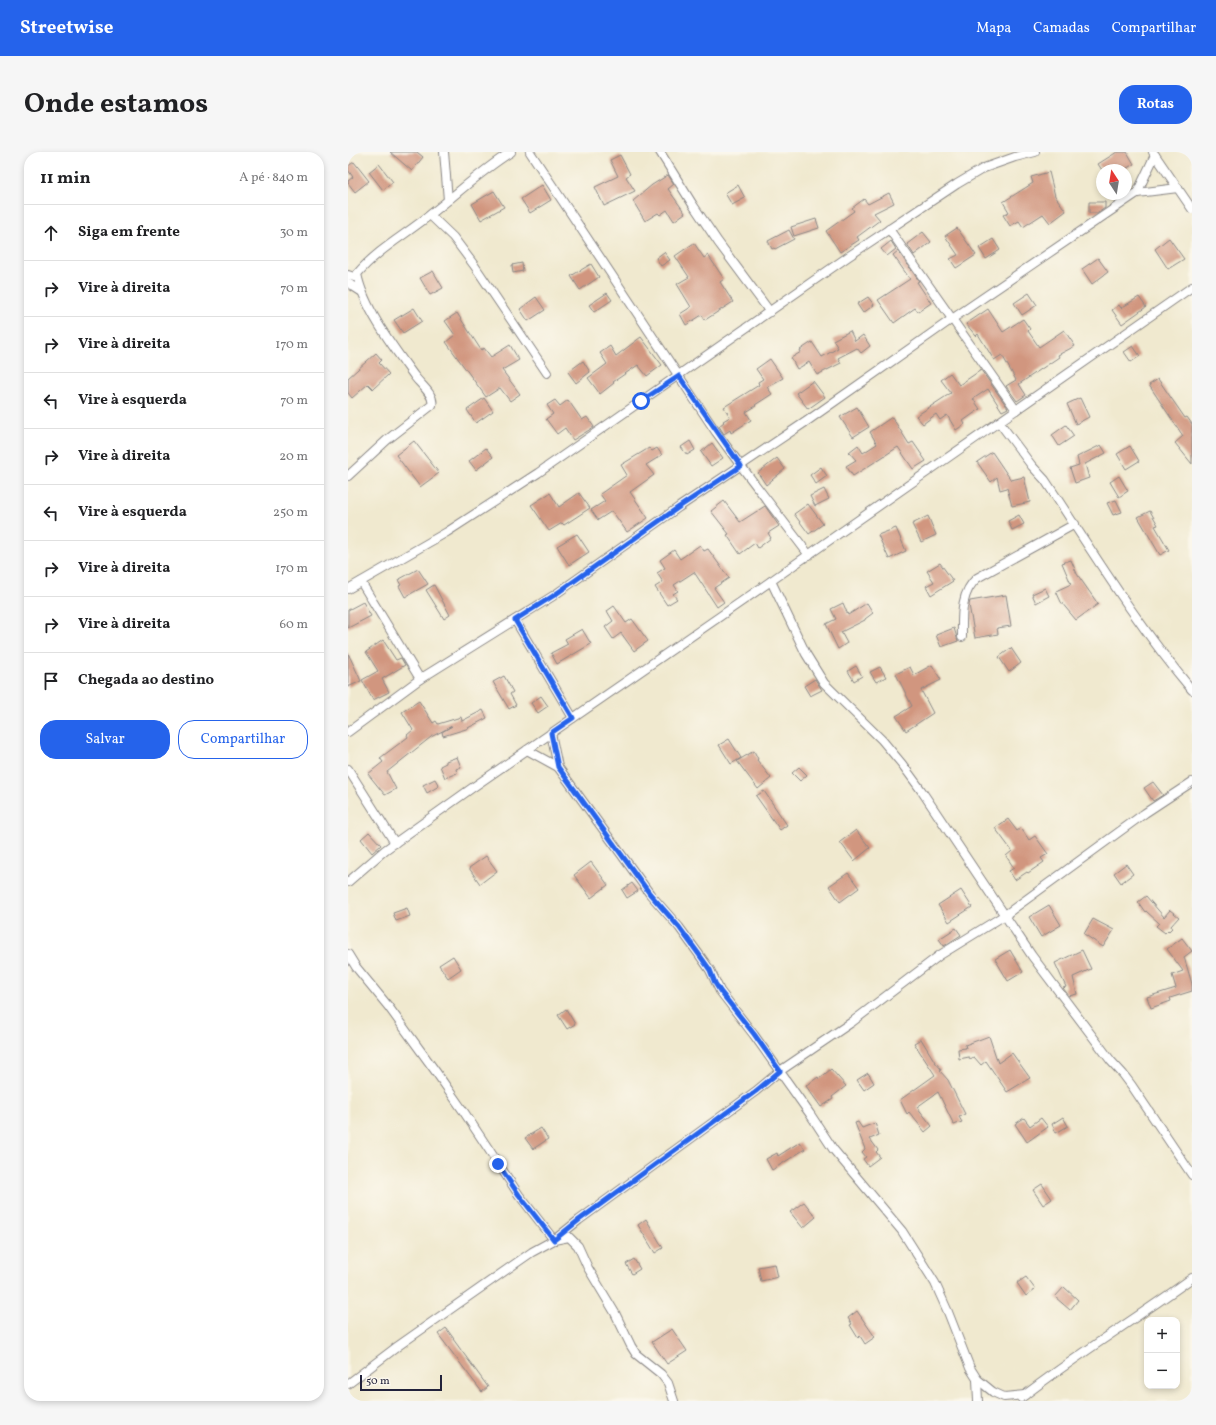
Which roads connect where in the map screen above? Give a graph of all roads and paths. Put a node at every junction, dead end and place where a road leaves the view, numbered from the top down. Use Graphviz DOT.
graph roads {
  1 [pos="444,152"];
  2 [pos="511,152"];
  3 [pos="530,152"];
  4 [pos="660,152"];
  5 [pos="1035,152"];
  6 [pos="1154,154"];
  7 [pos="1178,188"];
  8 [pos="1137,194"];
  9 [pos="448,200"];
  10 [pos="1192,209"];
  11 [pos="430,215"];
  12 [pos="889,229"];
  13 [pos="351,278"];
  14 [pos="1192,287"];
  15 [pos="362,292"];
  16 [pos="770,312"];
  17 [pos="952,319"];
  18 [pos="546,373"];
  19 [pos="679,376"];
  20 [pos="1016,410"];
  21 [pos="999,422"];
  22 [pos="741,466"];
  23 [pos="348,476"];
  24 [pos="1075,524"];
  25 [pos="808,555"];
  26 [pos="771,581"];
  27 [pos="361,582"];
  28 [pos="348,589"];
  29 [pos="515,620"];
  30 [pos="962,637"];
  31 [pos="420,679"];
  32 [pos="1192,690"];
  33 [pos="573,718"];
  34 [pos="348,732"];
  35 [pos="551,733"];
  36 [pos="527,750"];
  37 [pos="558,767"];
  38 [pos="348,769"];
  39 [pos="1192,782"];
  40 [pos="395,843"];
  41 [pos="348,882"];
  42 [pos="1005,915"];
  43 [pos="348,954"];
  44 [pos="780,1071"];
  45 [pos="1192,1175"];
  46 [pos="554,1240"];
  47 [pos="1192,1278"];
  48 [pos="977,1379"];
  49 [pos="348,1384"];
  50 [pos="1025,1395"];
  51 [pos="674,1401"];
  52 [pos="978,1401"];
  53 [pos="1018,1401"];
  1 -- 9 [label="street"];
  2 -- 9 [label="street"];
  3 -- 19 [label="street"];
  4 -- 16 [label="street"];
  5 -- 12 [label="street"];
  6 -- 7 [label="street"];
  6 -- 8 [label="street"];
  7 -- 8 [label="street"];
  7 -- 10 [label="street"];
  8 -- 17 [label="street"];
  9 -- 11 [label="street"];
  11 -- 13 [label="street"];
  11 -- 18 [label="street"];
  12 -- 16 [label="street"];
  12 -- 17 [label="street"];
  13 -- 15 [label="street"];
  13 -- 15 [label="street"];
  14 -- 20 [label="street"];
  15 -- 23 [label="street"];
  16 -- 19 [label="street"];
  17 -- 20 [label="street"];
  17 -- 22 [label="street"];
  19 -- 22 [label="street"];
  19 -- 27 [label="street"];
  20 -- 21 [label="street"];
  21 -- 24 [label="street"];
  21 -- 25 [label="street"];
  22 -- 25 [label="street"];
  22 -- 29 [label="street"];
  24 -- 30 [label="street"];
  24 -- 32 [label="street"];
  25 -- 26 [label="street"];
  26 -- 33 [label="street"];
  26 -- 42 [label="street"];
  27 -- 28 [label="street"];
  27 -- 31 [label="street"];
  29 -- 31 [label="street"];
  29 -- 33 [label="street"];
  31 -- 34 [label="street"];
  33 -- 35 [label="street"];
  35 -- 36 [label="street"];
  35 -- 37 [label="street"];
  36 -- 37 [label="street"];
  36 -- 40 [label="street"];
  37 -- 44 [label="street"];
  38 -- 40 [label="street"];
  39 -- 42 [label="street"];
  40 -- 41 [label="street"];
  42 -- 44 [label="street"];
  42 -- 45 [label="street"];
  43 -- 46 [label="street"];
  44 -- 46 [label="street"];
  44 -- 48 [label="street"];
  46 -- 49 [label="street"];
  46 -- 51 [label="street"];
  47 -- 50 [label="street"];
  48 -- 50 [label="street"];
  48 -- 52 [label="street"];
  50 -- 53 [label="street"];
}
